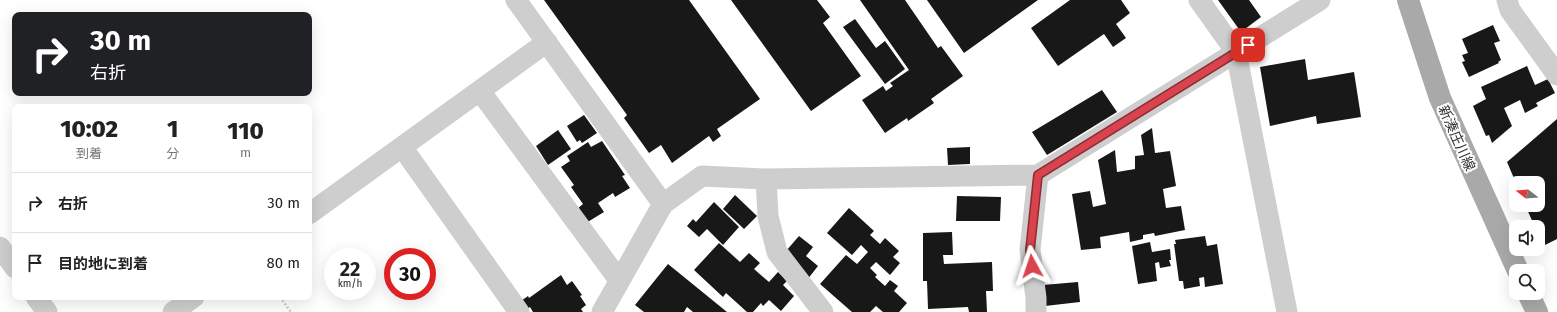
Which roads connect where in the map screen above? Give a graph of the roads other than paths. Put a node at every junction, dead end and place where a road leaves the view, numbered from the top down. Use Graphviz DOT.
graph roads {
  1 [pos="516,0"];
  2 [pos="1199,0"];
  3 [pos="1320,0"];
  4 [pos="1408,0"];
  5 [pos="1507,0"];
  6 [pos="547,42"];
  7 [pos="1236,52"];
  8 [pos="1557,75"];
  9 [pos="480,91"];
  10 [pos="402,147"];
  11 [pos="1038,175"];
  12 [pos="766,179"];
  13 [pos="663,204"];
  14 [pos="312,212"];
  15 [pos="0,248"];
  16 [pos="12,264"];
  17 [pos="1515,264"];
  18 [pos="619,280"];
  19 [pos="38,300"];
  20 [pos="190,300"];
  21 [pos="1531,300"];
  22 [pos="47,312"];
  23 [pos="173,312"];
  24 [pos="519,312"];
  25 [pos="602,312"];
  26 [pos="823,312"];
  27 [pos="1036,312"];
  28 [pos="1287,312"];
  29 [pos="1537,312"];
  1 -- 6 [label="street"];
  2 -- 7 [label="street"];
  3 -- 7 [label="street"];
  4 -- 17 [label="main road, 新湊庄川線"];
  5 -- 8 [label="street"];
  6 -- 9 [label="street"];
  6 -- 13 [label="street"];
  7 -- 11 [label="street"];
  7 -- 28 [label="street"];
  9 -- 10 [label="street"];
  9 -- 18 [label="street"];
  10 -- 14 [label="street"];
  10 -- 24 [label="street"];
  11 -- 12 [label="street"];
  11 -- 27 [label="street"];
  12 -- 13 [label="street"];
  12 -- 26 [label="street"];
  13 -- 18 [label="street"];
  15 -- 16 [label="street"];
  18 -- 25 [label="street"];
  19 -- 22 [label="street"];
  20 -- 23 [label="street"];
  21 -- 29 [label="main road"];
}
